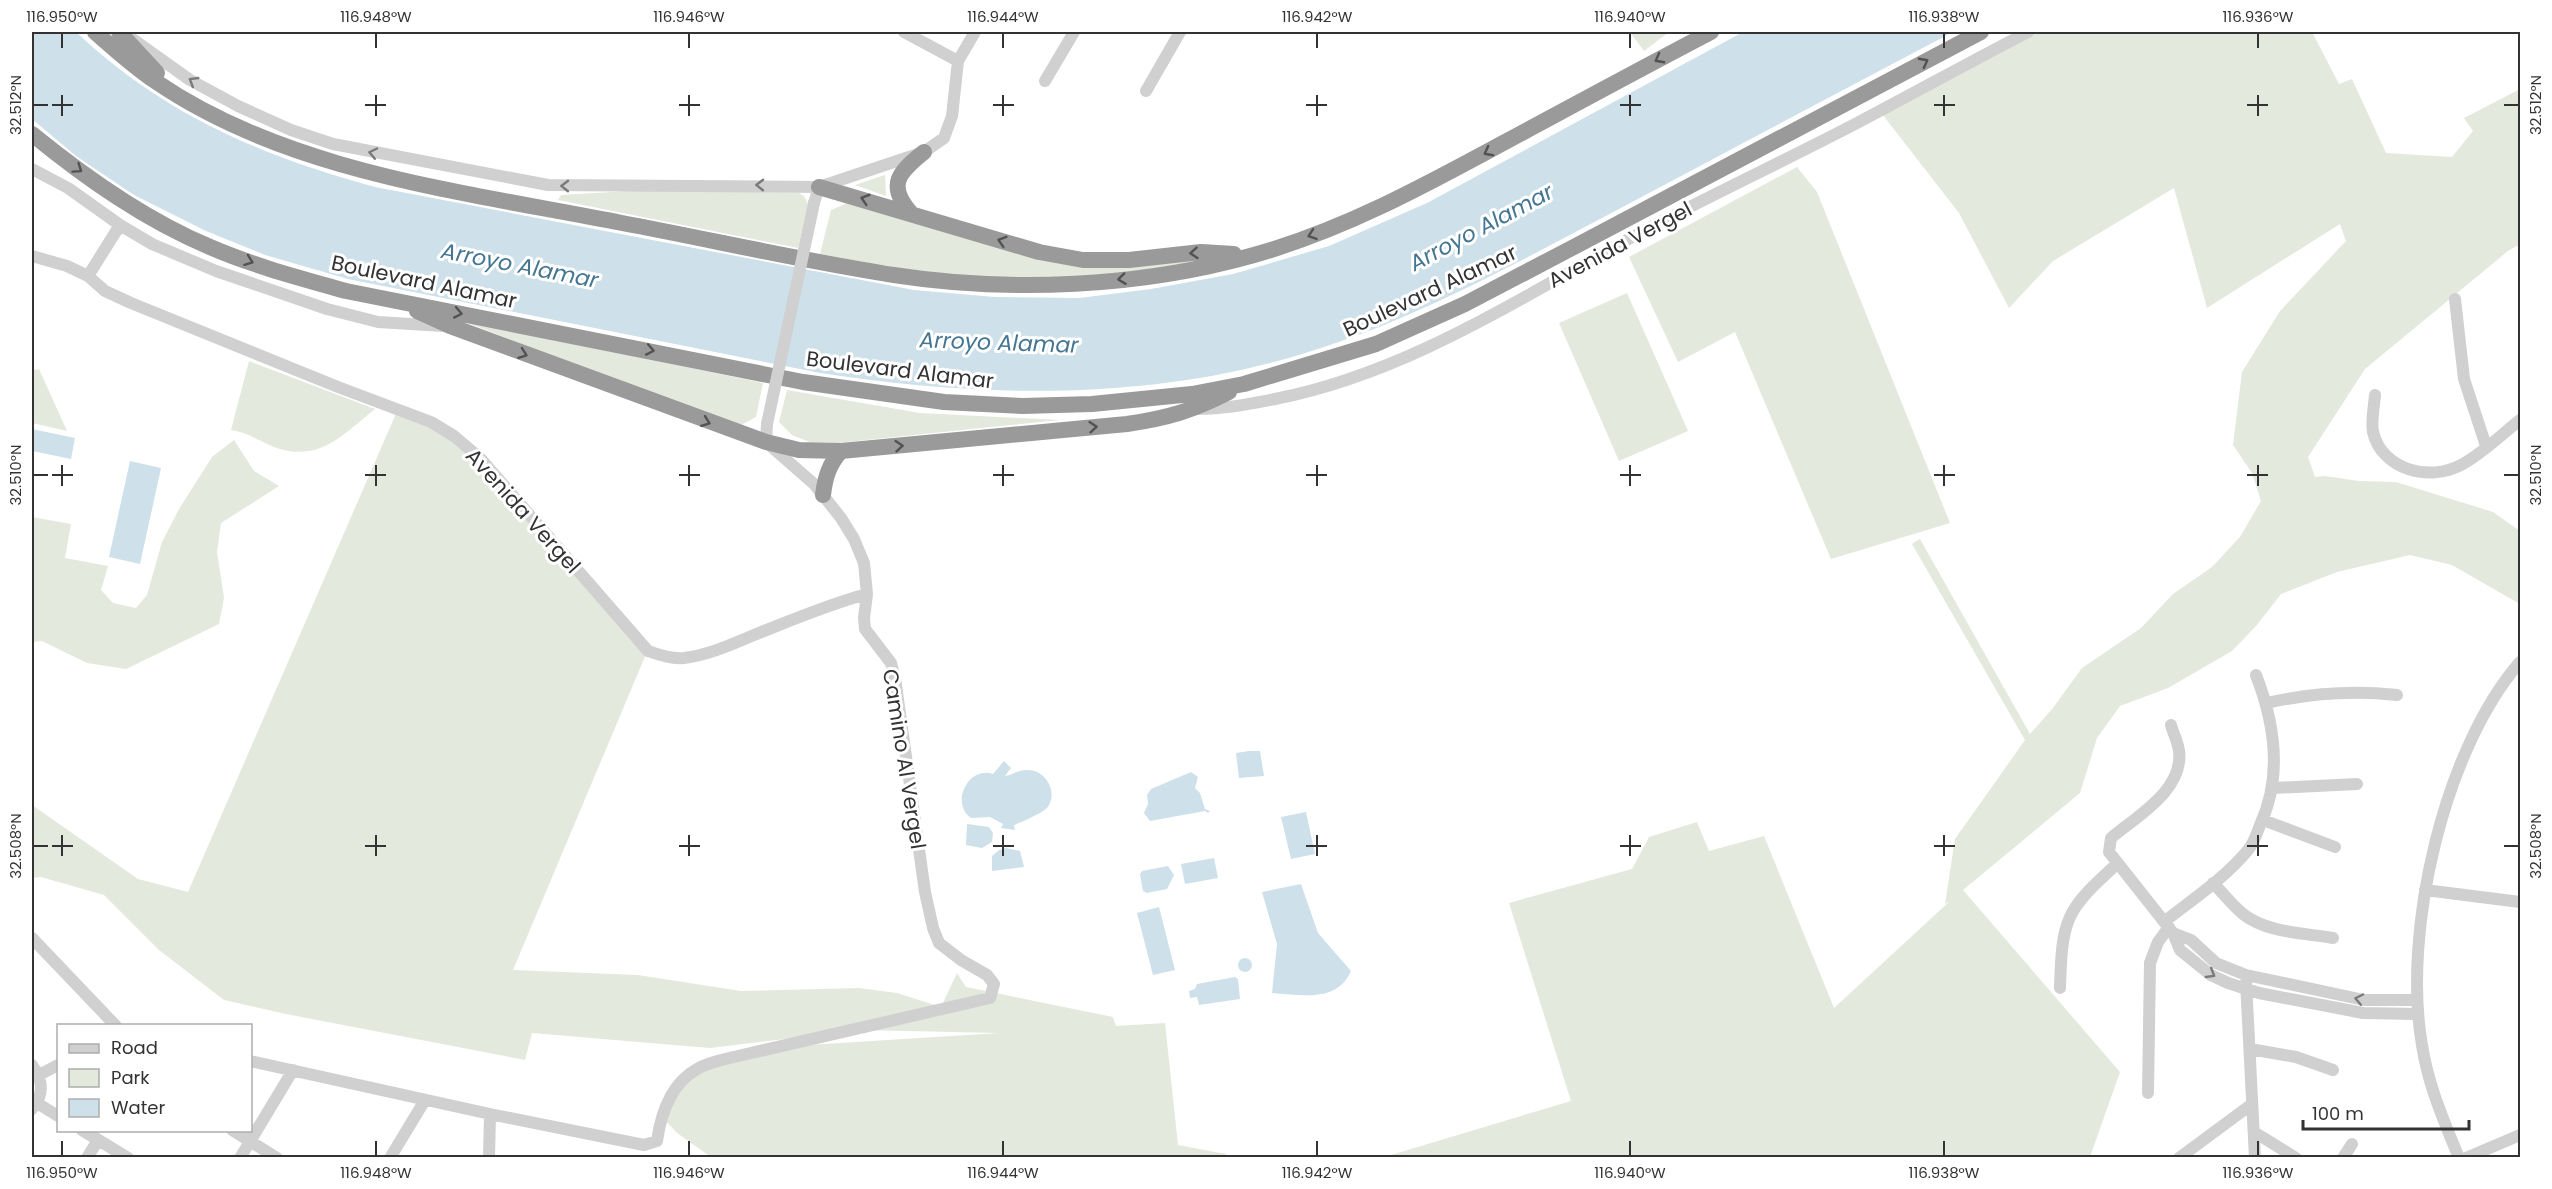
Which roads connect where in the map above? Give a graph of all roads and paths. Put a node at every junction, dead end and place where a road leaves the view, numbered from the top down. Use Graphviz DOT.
graph roads {
  1 [pos="95,32"];
  2 [pos="121,32"];
  3 [pos="904,32"];
  4 [pos="975,32"];
  5 [pos="1074,32"];
  6 [pos="1180,32"];
  7 [pos="1711,32"];
  8 [pos="1981,32"];
  9 [pos="2028,32"];
  10 [pos="958,60"];
  11 [pos="1045,81"];
  12 [pos="1146,91"];
  13 [pos="186,100"];
  14 [pos="32,134"];
  15 [pos="924,152"];
  16 [pos="32,169"];
  17 [pos="816,195"];
  18 [pos="911,213"];
  19 [pos="120,225"];
  20 [pos="32,256"];
  21 [pos="1252,256"];
  22 [pos="88,276"];
  23 [pos="2455,298"];
  24 [pos="391,300"];
  25 [pos="450,326"];
  26 [pos="1244,384"];
  27 [pos="2375,395"];
  28 [pos="1196,409"];
  29 [pos="2520,420"];
  30 [pos="766,442"];
  31 [pos="2486,446"];
  32 [pos="841,451"];
  33 [pos="823,495"];
  34 [pos="867,594"];
  35 [pos="2520,662"];
  36 [pos="2256,675"];
  37 [pos="2397,695"];
  38 [pos="2267,704"];
  39 [pos="2171,725"];
  40 [pos="2357,784"];
  41 [pos="2274,788"];
  42 [pos="2263,820"];
  43 [pos="2334,847"];
  44 [pos="2118,863"];
  45 [pos="2213,883"];
  46 [pos="2425,890"];
  47 [pos="2520,902"];
  48 [pos="2169,927"];
  49 [pos="32,938"];
  50 [pos="2333,938"];
  51 [pos="2246,975"];
  52 [pos="2060,988"];
  53 [pos="2245,989"];
  54 [pos="2319,989"];
  55 [pos="2417,1000"];
  56 [pos="2316,1002"];
  57 [pos="2417,1014"];
  58 [pos="114,1024"];
  59 [pos="2250,1049"];
  60 [pos="252,1061"];
  61 [pos="57,1065"];
  62 [pos="35,1070"];
  63 [pos="293,1070"];
  64 [pos="2333,1070"];
  65 [pos="2148,1093"];
  66 [pos="425,1100"];
  67 [pos="2252,1104"];
  68 [pos="34,1106"];
  69 [pos="490,1114"];
  70 [pos="57,1116"];
  71 [pos="84,1132"];
  72 [pos="234,1132"];
  73 [pos="2254,1132"];
  74 [pos="2520,1135"];
  75 [pos="98,1140"];
  76 [pos="250,1141"];
  77 [pos="2352,1144"];
  78 [pos="87,1158"];
  79 [pos="128,1158"];
  80 [pos="240,1158"];
  81 [pos="277,1158"];
  82 [pos="390,1158"];
  83 [pos="489,1158"];
  84 [pos="2179,1158"];
  85 [pos="2255,1158"];
  86 [pos="2296,1158"];
  87 [pos="2343,1158"];
  88 [pos="2459,1158"];
  89 [pos="2466,1158"];
  1 -- 13 [label="highway"];
  2 -- 13 [label="highway"];
  17 -- 2 [label="street, one-way"];
  3 -- 10 [label="street"];
  4 -- 10 [label="street"];
  5 -- 11 [label="street"];
  6 -- 12 [label="street"];
  7 -- 21 [label="highway, one-way"];
  26 -- 8 [label="highway, Boulevard Alamar, one-way"];
  9 -- 28 [label="street, Avenida Vergel"];
  10 -- 15 [label="street"];
  21 -- 13 [label="highway, one-way"];
  14 -- 24 [label="highway, Boulevard Alamar, one-way"];
  15 -- 17 [label="street"];
  15 -- 18 [label="highway"];
  16 -- 19 [label="street"];
  18 -- 17 [label="highway, one-way"];
  17 -- 30 [label="street, bridge"];
  21 -- 18 [label="highway, one-way"];
  19 -- 22 [label="street"];
  19 -- 25 [label="street"];
  20 -- 22 [label="street, Avenida Vergel"];
  22 -- 34 [label="street, Avenida Vergel"];
  23 -- 31 [label="street"];
  24 -- 25 [label="highway"];
  24 -- 26 [label="highway, Boulevard Alamar, one-way"];
  25 -- 30 [label="highway, one-way"];
  26 -- 28 [label="highway"];
  27 -- 31 [label="street"];
  32 -- 28 [label="highway, one-way"];
  29 -- 31 [label="street"];
  30 -- 32 [label="highway"];
  30 -- 33 [label="street, Camino Al Vergel"];
  32 -- 33 [label="highway"];
  33 -- 34 [label="street, Camino Al Vergel"];
  34 -- 69 [label="street, Camino Al Vergel"];
  35 -- 46 [label="street"];
  36 -- 38 [label="street"];
  37 -- 38 [label="street"];
  38 -- 41 [label="street"];
  39 -- 44 [label="street"];
  40 -- 41 [label="street"];
  41 -- 42 [label="street"];
  42 -- 43 [label="street"];
  42 -- 45 [label="street"];
  44 -- 48 [label="street"];
  44 -- 52 [label="street"];
  45 -- 48 [label="street"];
  45 -- 50 [label="street"];
  46 -- 47 [label="street"];
  46 -- 55 [label="street"];
  48 -- 51 [label="street"];
  48 -- 53 [label="street, one-way"];
  48 -- 65 [label="street"];
  49 -- 58 [label="street"];
  51 -- 53 [label="street"];
  51 -- 54 [label="street"];
  53 -- 56 [label="street"];
  53 -- 59 [label="street"];
  55 -- 54 [label="street, one-way"];
  54 -- 56 [label="street"];
  55 -- 57 [label="street"];
  56 -- 57 [label="street"];
  57 -- 88 [label="street"];
  59 -- 64 [label="street"];
  59 -- 67 [label="street"];
  60 -- 63 [label="street"];
  61 -- 62 [label="street"];
  62 -- 68 [label="street"];
  63 -- 66 [label="street"];
  63 -- 76 [label="street"];
  66 -- 69 [label="street"];
  66 -- 82 [label="street"];
  67 -- 73 [label="street"];
  67 -- 84 [label="street"];
  68 -- 70 [label="street"];
  69 -- 83 [label="street"];
  71 -- 75 [label="street"];
  72 -- 76 [label="street"];
  73 -- 85 [label="street"];
  73 -- 86 [label="street"];
  74 -- 89 [label="street"];
  75 -- 78 [label="street"];
  75 -- 79 [label="street"];
  76 -- 80 [label="street"];
  76 -- 81 [label="street"];
  77 -- 87 [label="street"];
}
